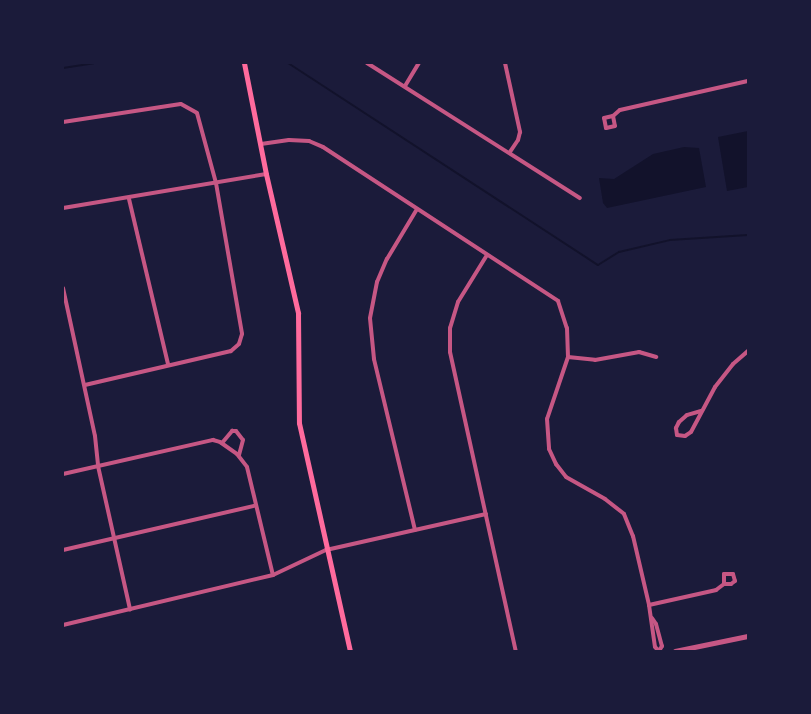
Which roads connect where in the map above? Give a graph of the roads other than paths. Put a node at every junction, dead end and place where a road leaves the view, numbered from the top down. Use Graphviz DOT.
graph roads {
  1 [pos="244,63"];
  2 [pos="367,63"];
  3 [pos="419,63"];
  4 [pos="505,63"];
  5 [pos="748,81"];
  6 [pos="405,86"];
  7 [pos="613,116"];
  8 [pos="63,122"];
  9 [pos="261,144"];
  10 [pos="510,152"];
  11 [pos="266,174"];
  12 [pos="216,183"];
  13 [pos="580,198"];
  14 [pos="129,199"];
  15 [pos="63,208"];
  16 [pos="417,209"];
  17 [pos="487,255"];
  18 [pos="63,288"];
  19 [pos="748,351"];
  20 [pos="568,357"];
  21 [pos="656,357"];
  22 [pos="168,364"];
  23 [pos="85,385"];
  24 [pos="700,411"];
  25 [pos="222,443"];
  26 [pos="238,455"];
  27 [pos="98,466"];
  28 [pos="63,474"];
  29 [pos="255,506"];
  30 [pos="486,514"];
  31 [pos="415,530"];
  32 [pos="114,538"];
  33 [pos="63,550"];
  34 [pos="326,550"];
  35 [pos="273,575"];
  36 [pos="724,584"];
  37 [pos="649,605"];
  38 [pos="130,609"];
  39 [pos="63,625"];
  40 [pos="748,636"];
  41 [pos="350,651"];
  42 [pos="516,651"];
  43 [pos="659,651"];
  44 [pos="675,651"];
  1 -- 9 [label="main road"];
  2 -- 6 [label="street"];
  3 -- 6 [label="street"];
  4 -- 10 [label="street"];
  5 -- 7 [label="street"];
  6 -- 10 [label="street"];
  8 -- 12 [label="street"];
  9 -- 11 [label="main road"];
  9 -- 16 [label="street"];
  10 -- 13 [label="street"];
  11 -- 12 [label="street"];
  11 -- 34 [label="main road"];
  12 -- 14 [label="street"];
  12 -- 22 [label="street"];
  14 -- 15 [label="street"];
  14 -- 22 [label="street"];
  16 -- 17 [label="street"];
  16 -- 31 [label="street"];
  17 -- 20 [label="street"];
  17 -- 30 [label="street"];
  18 -- 23 [label="street"];
  19 -- 24 [label="street"];
  20 -- 21 [label="street"];
  20 -- 37 [label="street"];
  22 -- 23 [label="street"];
  23 -- 27 [label="street"];
  24 -- 24 [label="street"];
  25 -- 26 [label="street"];
  25 -- 26 [label="street"];
  25 -- 27 [label="street"];
  26 -- 29 [label="street"];
  27 -- 28 [label="street"];
  27 -- 32 [label="street"];
  29 -- 32 [label="street"];
  29 -- 35 [label="street"];
  30 -- 31 [label="street"];
  30 -- 42 [label="street"];
  31 -- 34 [label="street"];
  32 -- 33 [label="street"];
  32 -- 38 [label="street"];
  34 -- 35 [label="street"];
  34 -- 41 [label="main road"];
  35 -- 38 [label="street"];
  36 -- 37 [label="street"];
  37 -- 43 [label="street"];
  38 -- 39 [label="street"];
  40 -- 44 [label="street"];
}
